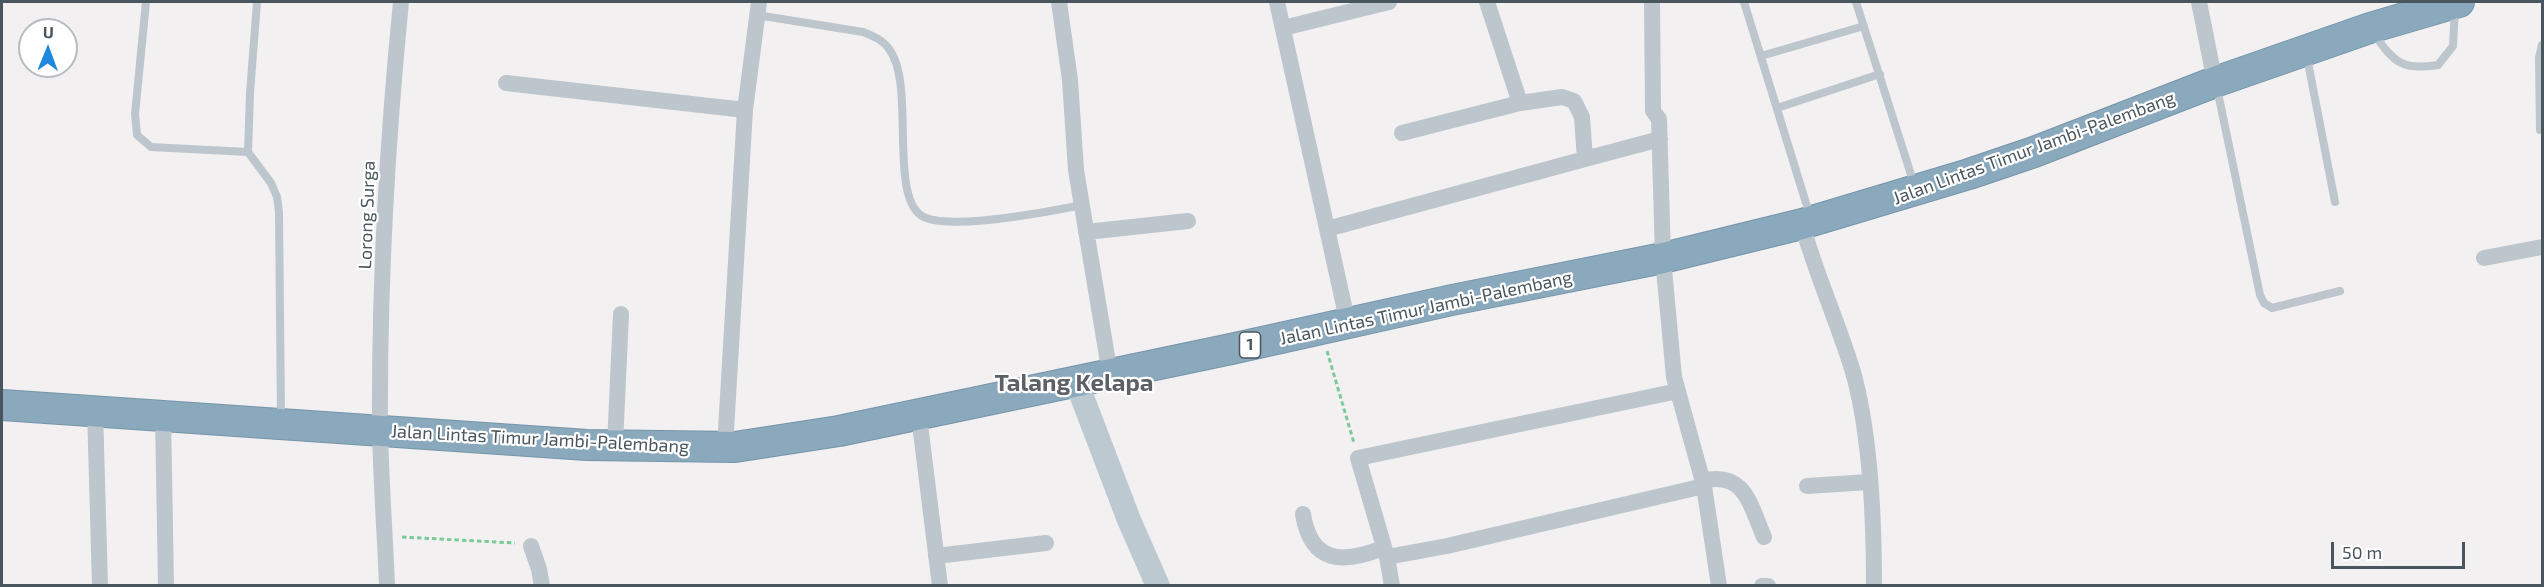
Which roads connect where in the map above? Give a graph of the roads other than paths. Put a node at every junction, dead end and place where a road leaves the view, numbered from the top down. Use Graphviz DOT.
graph roads {
  1 [pos="146,2"];
  2 [pos="257,2"];
  3 [pos="401,2"];
  4 [pos="1059,2"];
  5 [pos="1276,2"];
  6 [pos="1389,2"];
  7 [pos="1487,2"];
  8 [pos="1652,2"];
  9 [pos="1744,2"];
  10 [pos="1856,2"];
  11 [pos="2199,2"];
  12 [pos="2457,2"];
  13 [pos="758,8"];
  14 [pos="1864,26"];
  15 [pos="1283,28"];
  16 [pos="2370,28"];
  17 [pos="2542,45"];
  18 [pos="2306,51"];
  19 [pos="1761,56"];
  20 [pos="1880,74"];
  21 [pos="2216,82"];
  22 [pos="506,83"];
  23 [pos="1520,103"];
  24 [pos="1777,108"];
  25 [pos="745,110"];
  26 [pos="2541,129"];
  27 [pos="1402,133"];
  28 [pos="1660,139"];
  29 [pos="248,152"];
  30 [pos="1585,159"];
  31 [pos="1916,191"];
  32 [pos="2335,202"];
  33 [pos="1082,205"];
  34 [pos="1188,221"];
  35 [pos="1807,223"];
  36 [pos="1328,229"];
  37 [pos="1086,232"];
  38 [pos="2542,247"];
  39 [pos="1663,258"];
  40 [pos="2484,258"];
  41 [pos="2340,291"];
  42 [pos="621,314"];
  43 [pos="1334,326"];
  44 [pos="1110,374"];
  45 [pos="1076,381"];
  46 [pos="1678,391"];
  47 [pos="2,405"];
  48 [pos="95,410"];
  49 [pos="163,415"];
  50 [pos="919,416"];
  51 [pos="281,424"];
  52 [pos="380,430"];
  53 [pos="615,445"];
  54 [pos="725,447"];
  55 [pos="1869,482"];
  56 [pos="1703,484"];
  57 [pos="1807,486"];
  58 [pos="1303,514"];
  59 [pos="1764,537"];
  60 [pos="1047,543"];
  61 [pos="531,546"];
  62 [pos="1385,553"];
  63 [pos="936,556"];
  64 [pos="100,585"];
  65 [pos="166,585"];
  66 [pos="387,585"];
  67 [pos="542,585"];
  68 [pos="940,585"];
  69 [pos="1158,585"];
  70 [pos="1392,585"];
  71 [pos="1719,585"];
  72 [pos="1762,585"];
  73 [pos="1768,585"];
  74 [pos="1875,585"];
  1 -- 29 [label="lane"];
  2 -- 29 [label="lane"];
  3 -- 52 [label="street, Lorong Surga"];
  4 -- 33 [label="street"];
  5 -- 15 [label="street"];
  6 -- 15 [label="street"];
  7 -- 23 [label="street"];
  8 -- 28 [label="street"];
  9 -- 19 [label="lane"];
  10 -- 14 [label="lane"];
  11 -- 21 [label="street"];
  12 -- 16 [label="highway, Jalan Lintas Timur Jambi-Palembang / 1"];
  12 -- 16 [label="lane"];
  13 -- 25 [label="street"];
  13 -- 33 [label="lane"];
  14 -- 19 [label="lane"];
  14 -- 20 [label="lane"];
  15 -- 36 [label="street"];
  16 -- 18 [label="highway, Jalan Lintas Timur Jambi-Palembang / 1"];
  17 -- 26 [label="lane"];
  18 -- 21 [label="highway, Jalan Lintas Timur Jambi-Palembang / 1"];
  18 -- 32 [label="lane"];
  19 -- 24 [label="lane"];
  20 -- 24 [label="lane"];
  20 -- 31 [label="lane"];
  21 -- 31 [label="highway, Jalan Lintas Timur Jambi-Palembang / 1"];
  21 -- 41 [label="lane"];
  22 -- 25 [label="street"];
  23 -- 27 [label="street"];
  23 -- 30 [label="street"];
  24 -- 35 [label="lane"];
  25 -- 54 [label="street"];
  28 -- 30 [label="street"];
  28 -- 39 [label="street"];
  29 -- 51 [label="lane"];
  30 -- 36 [label="street"];
  31 -- 35 [label="highway, Jalan Lintas Timur Jambi-Palembang / 1"];
  33 -- 37 [label="street"];
  34 -- 37 [label="street"];
  35 -- 39 [label="highway, Jalan Lintas Timur Jambi-Palembang / 1"];
  35 -- 55 [label="street"];
  36 -- 43 [label="street"];
  37 -- 44 [label="street"];
  38 -- 40 [label="street"];
  39 -- 43 [label="highway, Jalan Lintas Timur Jambi-Palembang / 1"];
  39 -- 46 [label="street"];
  42 -- 53 [label="street"];
  43 -- 44 [label="highway, Jalan Lintas Timur Jambi-Palembang / 1"];
  44 -- 45 [label="highway, Jalan Lintas Timur Jambi-Palembang / 1"];
  45 -- 50 [label="highway, Jalan Lintas Timur Jambi-Palembang / 1"];
  45 -- 69 [label="street"];
  46 -- 56 [label="street"];
  46 -- 62 [label="street"];
  47 -- 48 [label="highway, Jalan Lintas Timur Jambi-Palembang / 1"];
  48 -- 49 [label="highway, Jalan Lintas Timur Jambi-Palembang / 1"];
  48 -- 64 [label="street"];
  49 -- 51 [label="highway, Jalan Lintas Timur Jambi-Palembang / 1"];
  49 -- 65 [label="street"];
  50 -- 54 [label="highway, Jalan Lintas Timur Jambi-Palembang / 1"];
  50 -- 63 [label="street"];
  51 -- 52 [label="highway, Jalan Lintas Timur Jambi-Palembang / 1"];
  52 -- 53 [label="highway, Jalan Lintas Timur Jambi-Palembang / 1"];
  52 -- 66 [label="street, Lorong Surga"];
  53 -- 54 [label="highway, Jalan Lintas Timur Jambi-Palembang / 1"];
  55 -- 57 [label="street"];
  55 -- 74 [label="street"];
  56 -- 59 [label="street"];
  56 -- 62 [label="street"];
  56 -- 71 [label="street"];
  58 -- 62 [label="street"];
  60 -- 63 [label="street"];
  61 -- 67 [label="street"];
  62 -- 70 [label="street"];
  63 -- 68 [label="street"];
  72 -- 73 [label="street"];
}
